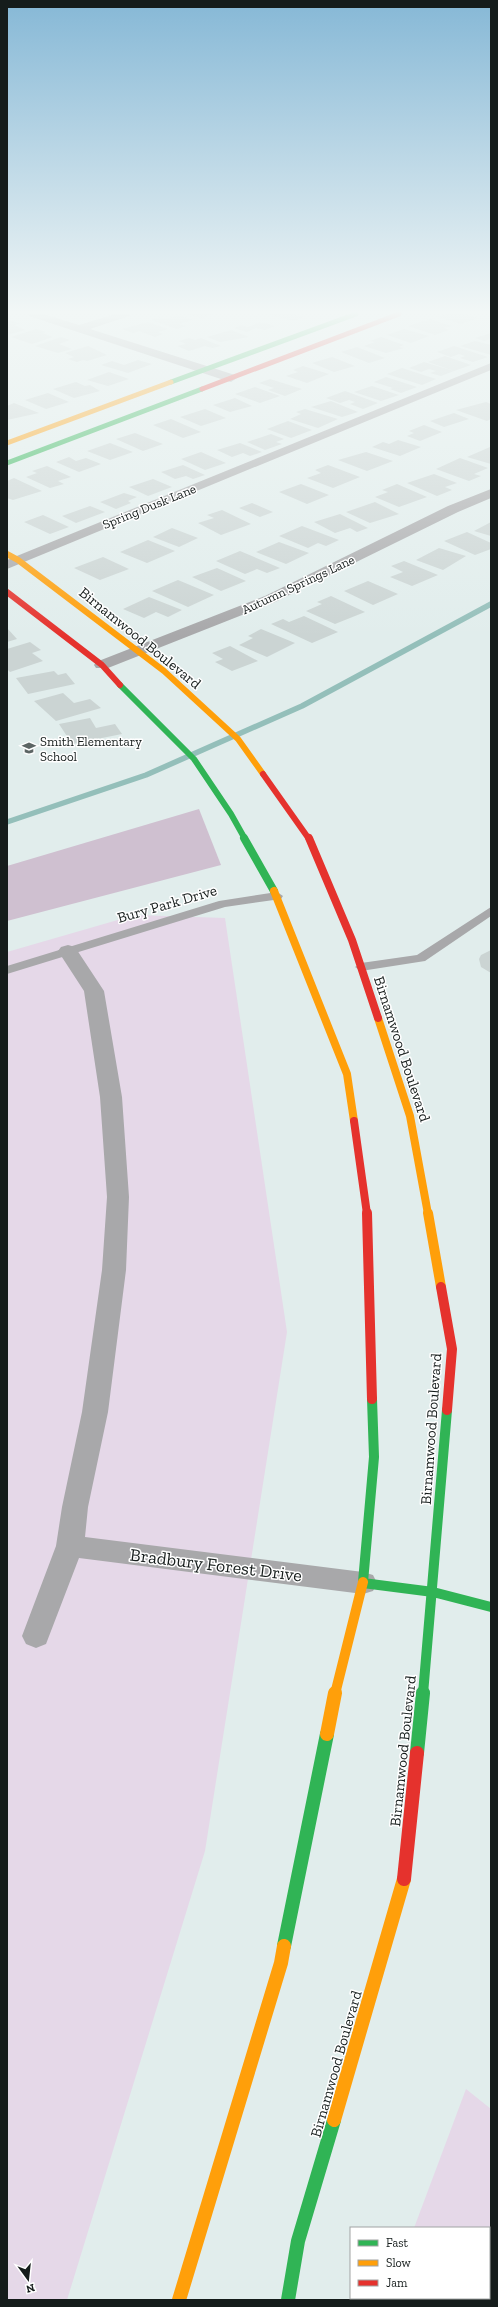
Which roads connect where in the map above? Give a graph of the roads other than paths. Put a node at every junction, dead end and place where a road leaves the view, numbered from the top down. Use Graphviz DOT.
graph roads {
  1 [pos="65,422"];
  2 [pos="116,422"];
  3 [pos="353,422"];
  4 [pos="7,443"];
  5 [pos="7,463"];
  6 [pos="491,493"];
  7 [pos="11,560"];
  8 [pos="7,592"];
  9 [pos="138,650"];
  10 [pos="102,665"];
  11 [pos="277,896"];
  12 [pos="491,911"];
  13 [pos="68,951"];
  14 [pos="361,967"];
  15 [pos="7,970"];
  16 [pos="70,1546"];
  17 [pos="363,1583"];
  18 [pos="433,1592"];
  19 [pos="491,1607"];
  20 [pos="36,1636"];
  21 [pos="179,2300"];
  22 [pos="288,2300"];
  1 -- 4 [label="street"];
  2 -- 5 [label="street"];
  3 -- 7 [label="street, Spring Dusk Lane"];
  6 -- 9 [label="street, Autumn Springs Lane"];
  7 -- 9 [label="street, Birnamwood Boulevard"];
  8 -- 10 [label="street"];
  9 -- 10 [label="street, Autumn Springs Lane"];
  9 -- 14 [label="street, Birnamwood Boulevard"];
  10 -- 11 [label="street"];
  11 -- 13 [label="lane, Bury Park Drive"];
  11 -- 17 [label="street"];
  12 -- 14 [label="lane"];
  13 -- 15 [label="lane, Bury Park Drive"];
  13 -- 16 [label="street"];
  14 -- 18 [label="street, Birnamwood Boulevard"];
  16 -- 17 [label="street, Bradbury Forest Drive"];
  16 -- 20 [label="street"];
  17 -- 18 [label="street"];
  17 -- 21 [label="street"];
  18 -- 19 [label="street"];
  18 -- 22 [label="street, Birnamwood Boulevard"];
}
